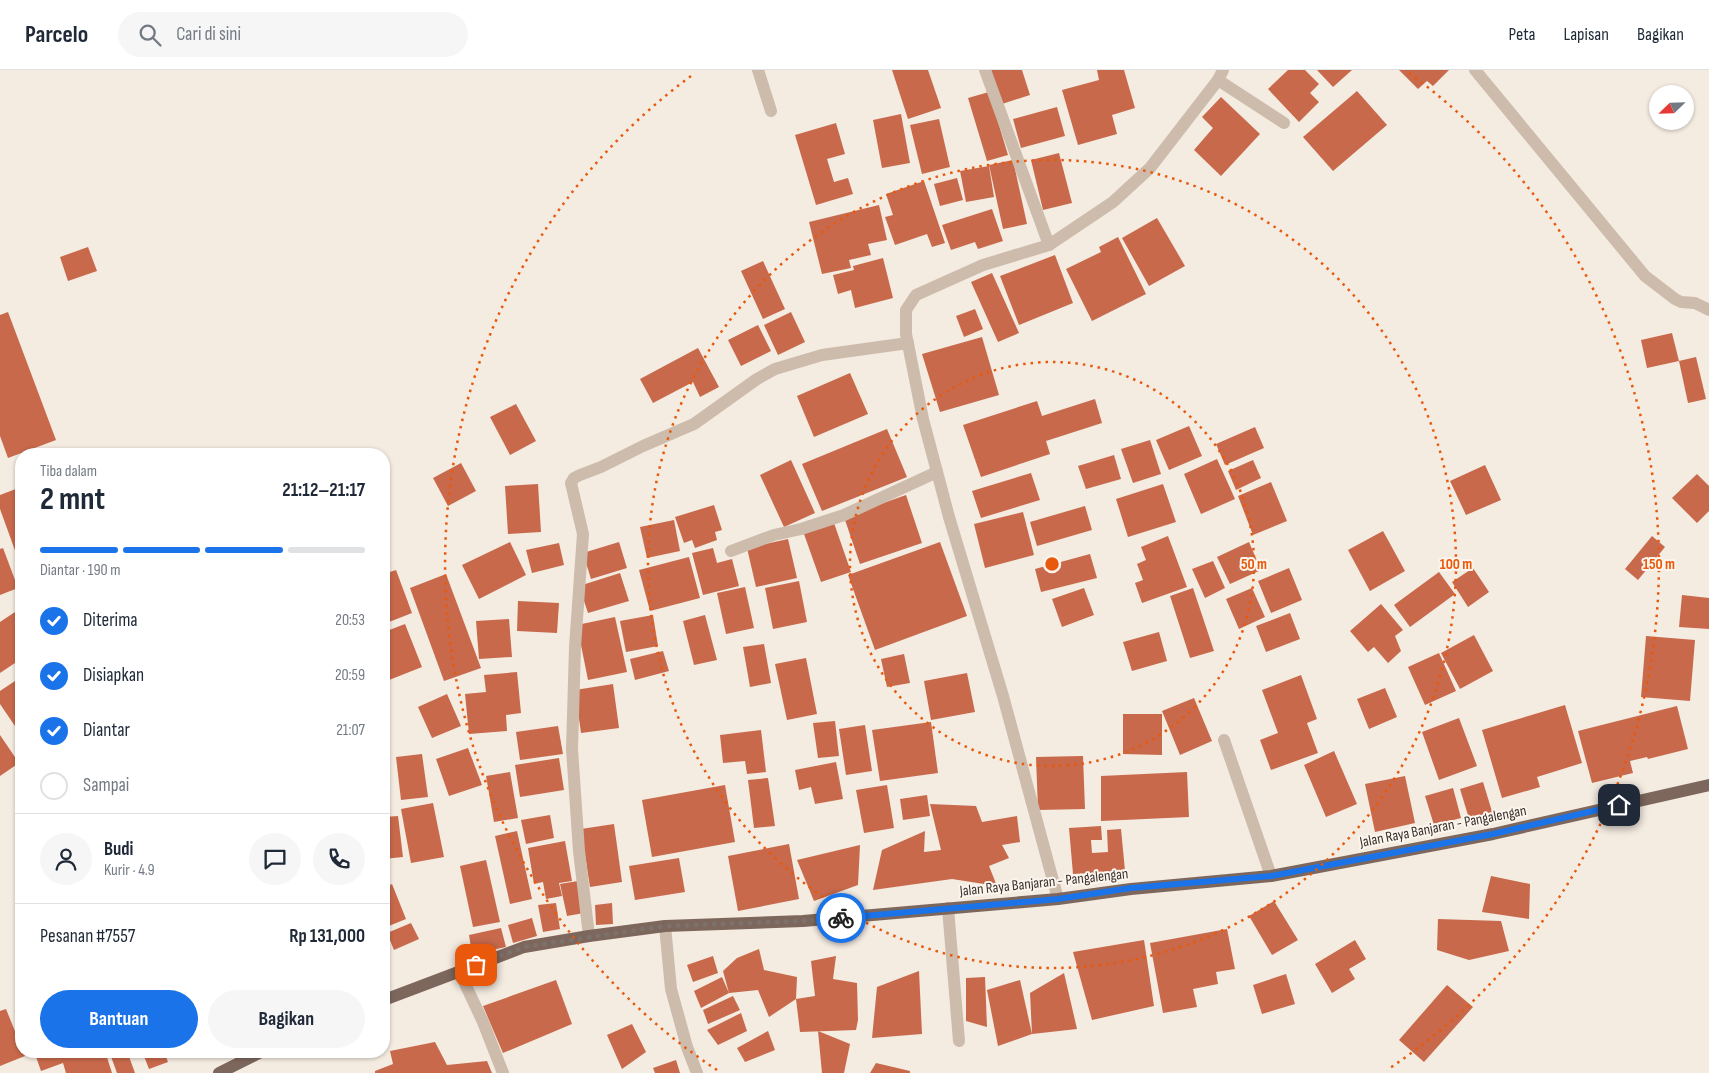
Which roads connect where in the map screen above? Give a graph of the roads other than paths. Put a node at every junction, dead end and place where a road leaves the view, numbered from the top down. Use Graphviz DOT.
graph roads {
  1 [pos="758,70"];
  2 [pos="985,70"];
  3 [pos="1476,70"];
  4 [pos="1220,75"];
  5 [pos="771,111"];
  6 [pos="1284,123"];
  7 [pos="1049,245"];
  8 [pos="1709,310"];
  9 [pos="908,342"];
  10 [pos="937,472"];
  11 [pos="731,551"];
  12 [pos="1224,740"];
  13 [pos="1709,785"];
  14 [pos="1271,876"];
  15 [pos="1058,899"];
  16 [pos="948,908"];
  17 [pos="665,926"];
  18 [pos="589,936"];
  19 [pos="459,971"];
  20 [pos="390,998"];
  21 [pos="959,1041"];
  22 [pos="249,1058"];
  23 [pos="219,1073"];
  24 [pos="503,1073"];
  25 [pos="696,1073"];
  1 -- 5 [label="street"];
  2 -- 7 [label="street"];
  3 -- 8 [label="street"];
  4 -- 6 [label="street"];
  4 -- 7 [label="street"];
  7 -- 9 [label="street"];
  9 -- 10 [label="street"];
  9 -- 18 [label="street"];
  10 -- 11 [label="street"];
  10 -- 15 [label="street"];
  12 -- 14 [label="street"];
  13 -- 14 [label="main road, Jalan Raya Banjaran - Pangalengan"];
  14 -- 15 [label="main road, Jalan Raya Banjaran - Pangalengan"];
  15 -- 16 [label="main road, Jalan Raya Banjaran - Pangalengan"];
  16 -- 17 [label="main road, Jalan Raya Banjaran - Pangalengan"];
  16 -- 21 [label="street"];
  17 -- 18 [label="main road, Jalan Raya Banjaran - Pangalengan"];
  17 -- 25 [label="street"];
  18 -- 19 [label="main road, Jalan Raya Banjaran - Pangalengan"];
  19 -- 20 [label="main road, Jalan Raya Banjaran - Pangalengan"];
  19 -- 24 [label="street"];
  22 -- 23 [label="main road"];
}
